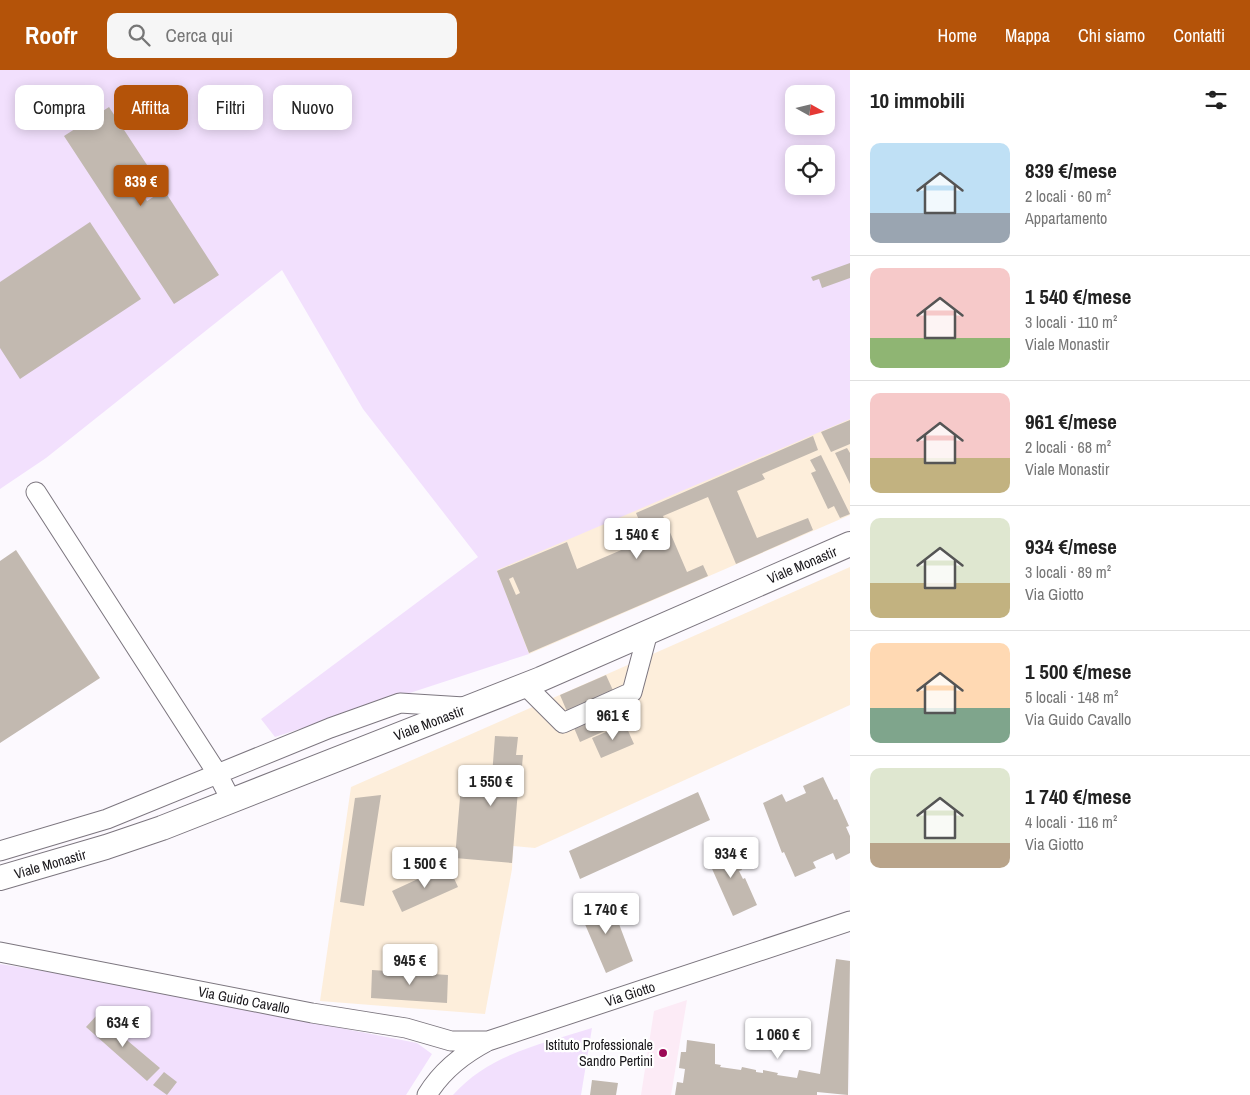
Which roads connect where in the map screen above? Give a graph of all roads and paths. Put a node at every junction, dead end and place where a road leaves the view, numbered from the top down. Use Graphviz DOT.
graph roads {
  1 [pos="36,492"];
  2 [pos="850,544"];
  3 [pos="648,632"];
  4 [pos="525,685"];
  5 [pos="468,708"];
  6 [pos="217,773"];
  7 [pos="231,800"];
  8 [pos="0,850"];
  9 [pos="0,878"];
  10 [pos="850,921"];
  11 [pos="0,952"];
  12 [pos="488,1041"];
  13 [pos="427,1095"];
  1 -- 6 [label="street"];
  2 -- 3 [label="main road, Viale Monastir"];
  3 -- 4 [label="main road, Viale Monastir"];
  3 -- 4 [label="street"];
  4 -- 5 [label="main road, Viale Monastir"];
  5 -- 6 [label="street"];
  5 -- 7 [label="main road, Viale Monastir"];
  6 -- 7 [label="street"];
  6 -- 8 [label="street"];
  7 -- 9 [label="main road, Viale Monastir"];
  10 -- 12 [label="street, Via Giotto"];
  11 -- 12 [label="street, Via Guido Cavallo"];
  12 -- 13 [label="street, Via Giotto"];
}
